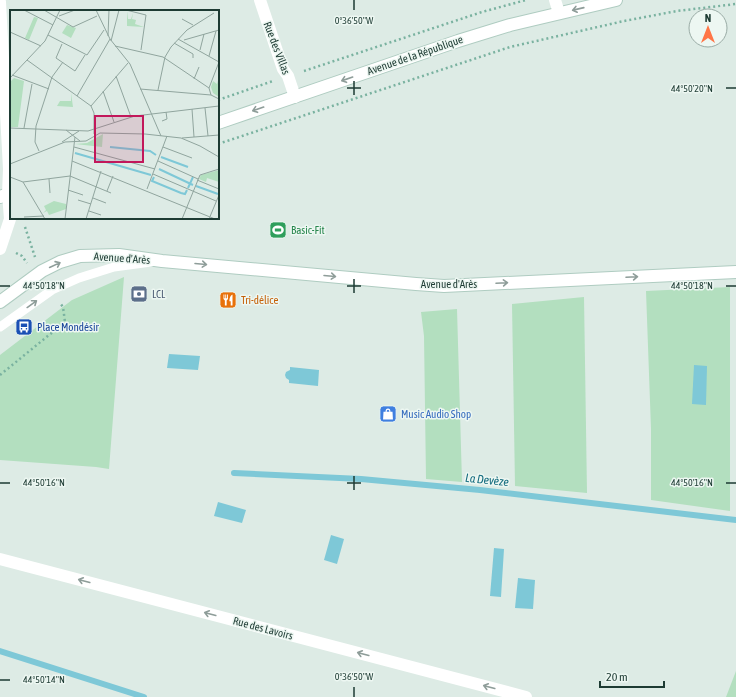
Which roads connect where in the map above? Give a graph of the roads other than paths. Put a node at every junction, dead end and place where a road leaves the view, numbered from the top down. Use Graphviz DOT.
graph roads {
  1 [pos="260,0"];
  2 [pos="555,0"];
  3 [pos="616,0"];
  4 [pos="0,2"];
  5 [pos="558,13"];
  6 [pos="295,97"];
  7 [pos="219,123"];
  8 [pos="6,195"];
  9 [pos="0,249"];
  10 [pos="162,261"];
  11 [pos="736,272"];
  12 [pos="0,302"];
  13 [pos="0,327"];
  14 [pos="0,560"];
  15 [pos="526,697"];
  1 -- 6 [label="main road, Rue des Villas"];
  2 -- 5 [label="main road"];
  3 -- 5 [label="main road, Avenue de la République, one-way"];
  4 -- 8 [label="main road"];
  5 -- 6 [label="main road, Avenue de la République, one-way"];
  6 -- 7 [label="main road, Avenue de la République, one-way"];
  8 -- 9 [label="main road"];
  10 -- 11 [label="main road, Avenue d'Arès, one-way"];
  12 -- 10 [label="main road, Avenue d'Arès, one-way"];
  13 -- 10 [label="lane, Avenue d'Arès, one-way"];
  15 -- 14 [label="main road, Rue des Lavoirs, one-way"];
}
